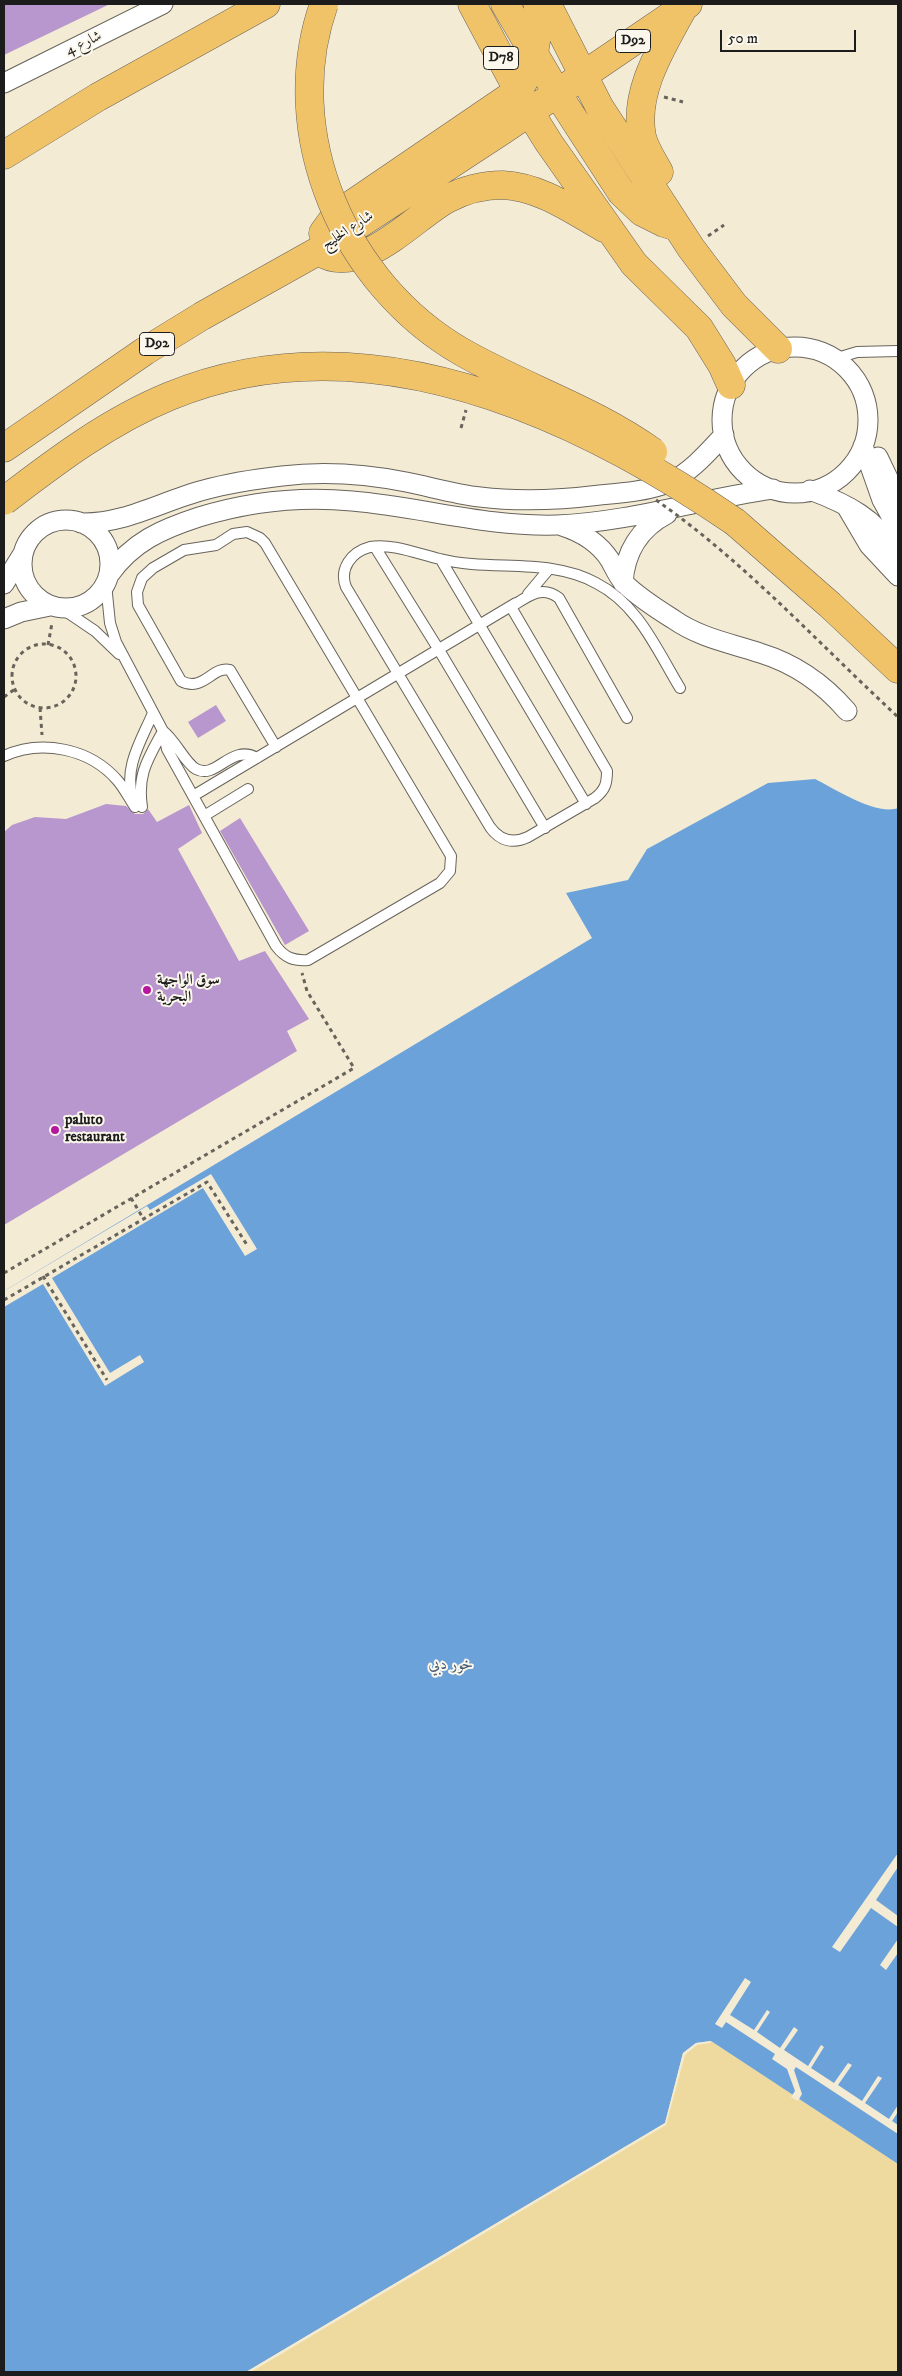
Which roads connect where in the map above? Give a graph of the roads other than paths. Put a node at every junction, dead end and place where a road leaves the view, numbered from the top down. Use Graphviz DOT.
graph roads {
  1 [pos="164,4"];
  2 [pos="266,4"];
  3 [pos="324,4"];
  4 [pos="505,4"];
  5 [pos="514,4"];
  6 [pos="538,4"];
  7 [pos="547,4"];
  8 [pos="686,5"];
  9 [pos="475,7"];
  10 [pos="535,48"];
  11 [pos="582,75"];
  12 [pos="4,83"];
  13 [pos="557,93"];
  14 [pos="523,101"];
  15 [pos="4,155"];
  16 [pos="677,227"];
  17 [pos="612,233"];
  18 [pos="318,251"];
  19 [pos="778,349"];
  20 [pos="898,351"];
  21 [pos="834,358"];
  22 [pos="731,385"];
  23 [pos="724,435"];
  24 [pos="865,439"];
  25 [pos="4,448"];
  26 [pos="773,489"];
  27 [pos="810,490"];
  28 [pos="898,499"];
  29 [pos="4,500"];
  30 [pos="844,503"];
  31 [pos="680,507"];
  32 [pos="735,522"];
  33 [pos="81,523"];
  34 [pos="558,525"];
  35 [pos="898,529"];
  36 [pos="376,547"];
  37 [pos="898,553"];
  38 [pos="22,554"];
  39 [pos="441,560"];
  40 [pos="549,569"];
  41 [pos="898,576"];
  42 [pos="107,580"];
  43 [pos="624,583"];
  44 [pos="4,584"];
  45 [pos="56,607"];
  46 [pos="512,607"];
  47 [pos="4,619"];
  48 [pos="479,626"];
  49 [pos="439,650"];
  50 [pos="125,660"];
  51 [pos="898,668"];
  52 [pos="399,673"];
  53 [pos="680,688"];
  54 [pos="357,698"];
  55 [pos="847,711"];
  56 [pos="153,713"];
  57 [pos="627,718"];
  58 [pos="163,731"];
  59 [pos="276,747"];
  60 [pos="4,756"];
  61 [pos="257,758"];
  62 [pos="248,789"];
  63 [pos="193,796"];
  64 [pos="586,804"];
  65 [pos="138,807"];
  66 [pos="204,816"];
  67 [pos="545,828"];
  1 -- 12 [label="street, شارع 4"];
  2 -- 15 [label="main road"];
  3 -- 32 [label="main road, bridge"];
  4 -- 10 [label="main road"];
  5 -- 10 [label="main road"];
  6 -- 10 [label="main road"];
  7 -- 11 [label="main road"];
  8 -- 11 [label="main road, شارع الخليج / D92"];
  8 -- 16 [label="main road"];
  9 -- 14 [label="main road, D78"];
  10 -- 11 [label="main road"];
  10 -- 13 [label="main road"];
  10 -- 14 [label="main road"];
  11 -- 13 [label="main road, شارع الخليج / D92"];
  11 -- 16 [label="main road"];
  13 -- 14 [label="main road, شارع الخليج / D92"];
  13 -- 16 [label="main road"];
  14 -- 17 [label="main road"];
  14 -- 18 [label="main road, شارع الخليج / D92"];
  16 -- 19 [label="main road"];
  17 -- 18 [label="main road"];
  17 -- 22 [label="main road"];
  18 -- 25 [label="main road, شارع الخليج / D92"];
  19 -- 21 [label="street"];
  19 -- 22 [label="street"];
  20 -- 21 [label="lane"];
  21 -- 24 [label="street"];
  22 -- 23 [label="street"];
  23 -- 26 [label="street"];
  23 -- 33 [label="street"];
  24 -- 27 [label="street"];
  24 -- 28 [label="street"];
  24 -- 35 [label="street"];
  26 -- 27 [label="street"];
  26 -- 31 [label="street"];
  27 -- 30 [label="street"];
  29 -- 32 [label="main road, bridge"];
  30 -- 37 [label="street"];
  30 -- 41 [label="street"];
  31 -- 34 [label="street"];
  31 -- 43 [label="street"];
  32 -- 51 [label="main road"];
  33 -- 38 [label="street"];
  33 -- 42 [label="street"];
  34 -- 42 [label="street"];
  34 -- 43 [label="street"];
  36 -- 39 [label="lane"];
  36 -- 49 [label="lane"];
  36 -- 52 [label="lane"];
  38 -- 44 [label="street"];
  38 -- 45 [label="street"];
  39 -- 40 [label="lane"];
  39 -- 48 [label="lane"];
  40 -- 46 [label="lane"];
  40 -- 53 [label="lane"];
  42 -- 45 [label="street"];
  42 -- 50 [label="lane"];
  43 -- 55 [label="street"];
  45 -- 47 [label="street"];
  45 -- 50 [label="lane"];
  46 -- 48 [label="lane"];
  46 -- 57 [label="lane"];
  46 -- 64 [label="lane"];
  48 -- 49 [label="lane"];
  48 -- 64 [label="lane"];
  49 -- 52 [label="lane"];
  49 -- 67 [label="lane"];
  50 -- 56 [label="lane"];
  52 -- 54 [label="lane"];
  52 -- 67 [label="lane"];
  54 -- 59 [label="lane"];
  54 -- 59 [label="lane"];
  54 -- 66 [label="lane"];
  56 -- 58 [label="lane"];
  56 -- 65 [label="lane"];
  58 -- 61 [label="lane"];
  58 -- 63 [label="lane"];
  58 -- 65 [label="lane"];
  59 -- 61 [label="lane"];
  60 -- 65 [label="lane"];
  61 -- 63 [label="lane"];
  62 -- 66 [label="lane"];
  63 -- 66 [label="lane"];
  64 -- 67 [label="lane"];
}
